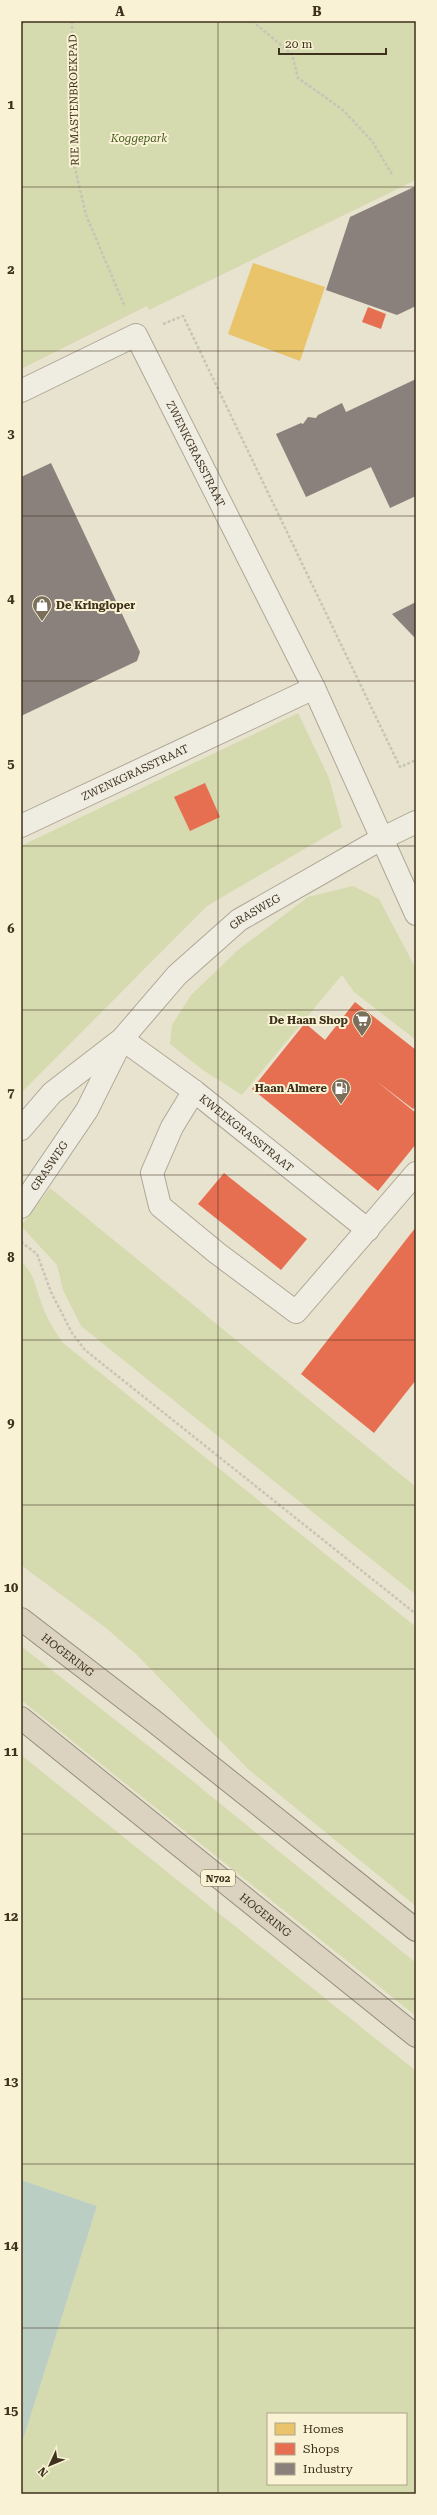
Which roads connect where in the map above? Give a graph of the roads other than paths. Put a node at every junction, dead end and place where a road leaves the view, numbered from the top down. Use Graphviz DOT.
graph roads {
  1 [pos="21,391"];
  2 [pos="314,688"];
  3 [pos="416,822"];
  4 [pos="21,826"];
  5 [pos="381,839"];
  6 [pos="416,914"];
  7 [pos="122,1039"];
  8 [pos="194,1091"];
  9 [pos="21,1129"];
  10 [pos="416,1174"];
  11 [pos="21,1207"];
  12 [pos="368,1230"];
  13 [pos="21,1619"];
  14 [pos="21,1718"];
  15 [pos="416,1930"];
  16 [pos="416,2036"];
  1 -- 2 [label="street, ZWENKGRASSTRAAT"];
  2 -- 4 [label="street, ZWENKGRASSTRAAT"];
  2 -- 5 [label="street, ZWENKGRASSTRAAT"];
  3 -- 5 [label="street, GRASWEG"];
  5 -- 6 [label="street"];
  5 -- 7 [label="street, GRASWEG"];
  7 -- 8 [label="street, KWEEKGRASSTRAAT"];
  7 -- 9 [label="street, GRASWEG"];
  7 -- 11 [label="street, GRASWEG"];
  8 -- 12 [label="street, KWEEKGRASSTRAAT"];
  8 -- 12 [label="street"];
  10 -- 12 [label="street"];
  13 -- 15 [label="highway, HOGERING"];
  14 -- 16 [label="highway, HOGERING / N702"];
}
